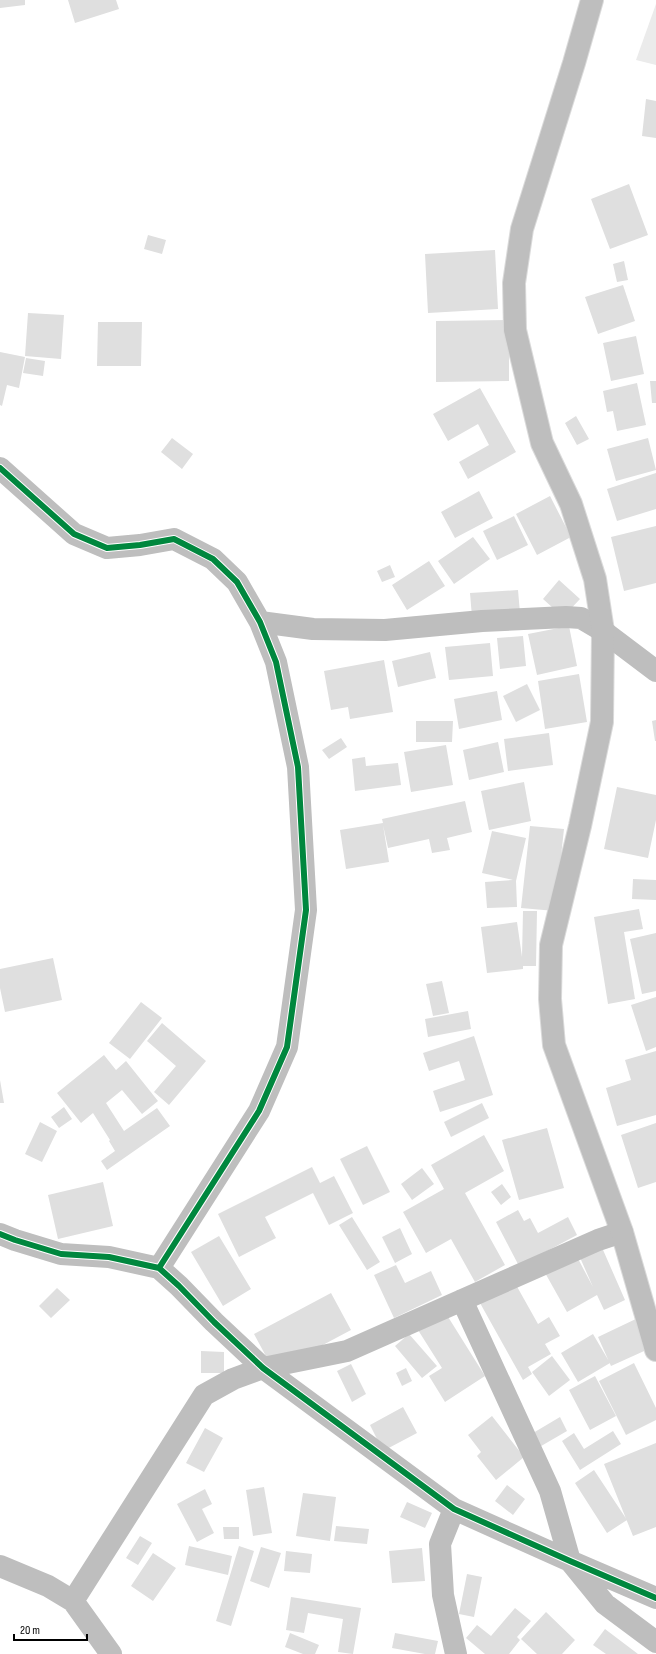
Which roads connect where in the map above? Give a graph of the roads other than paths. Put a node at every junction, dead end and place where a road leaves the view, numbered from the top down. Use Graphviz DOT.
graph roads {
  1 [pos="592,0"];
  2 [pos="0,468"];
  3 [pos="260,622"];
  4 [pos="603,632"];
  5 [pos="656,671"];
  6 [pos="622,1232"];
  7 [pos="0,1234"];
  8 [pos="159,1268"];
  9 [pos="462,1300"];
  10 [pos="656,1350"];
  11 [pos="263,1368"];
  12 [pos="454,1509"];
  13 [pos="570,1561"];
  14 [pos="0,1566"];
  15 [pos="656,1598"];
  16 [pos="73,1601"];
  17 [pos="656,1642"];
  18 [pos="111,1654"];
  19 [pos="456,1654"];
  1 -- 4 [label="street"];
  2 -- 3 [label="street"];
  3 -- 4 [label="street"];
  3 -- 8 [label="street"];
  4 -- 5 [label="street"];
  4 -- 6 [label="street"];
  6 -- 9 [label="street"];
  6 -- 10 [label="street"];
  7 -- 8 [label="street"];
  8 -- 11 [label="street"];
  9 -- 11 [label="street"];
  9 -- 13 [label="street"];
  11 -- 12 [label="street"];
  11 -- 16 [label="street"];
  12 -- 13 [label="street"];
  12 -- 19 [label="street"];
  13 -- 15 [label="street"];
  13 -- 17 [label="street"];
  14 -- 16 [label="street"];
  16 -- 18 [label="street"];
}
